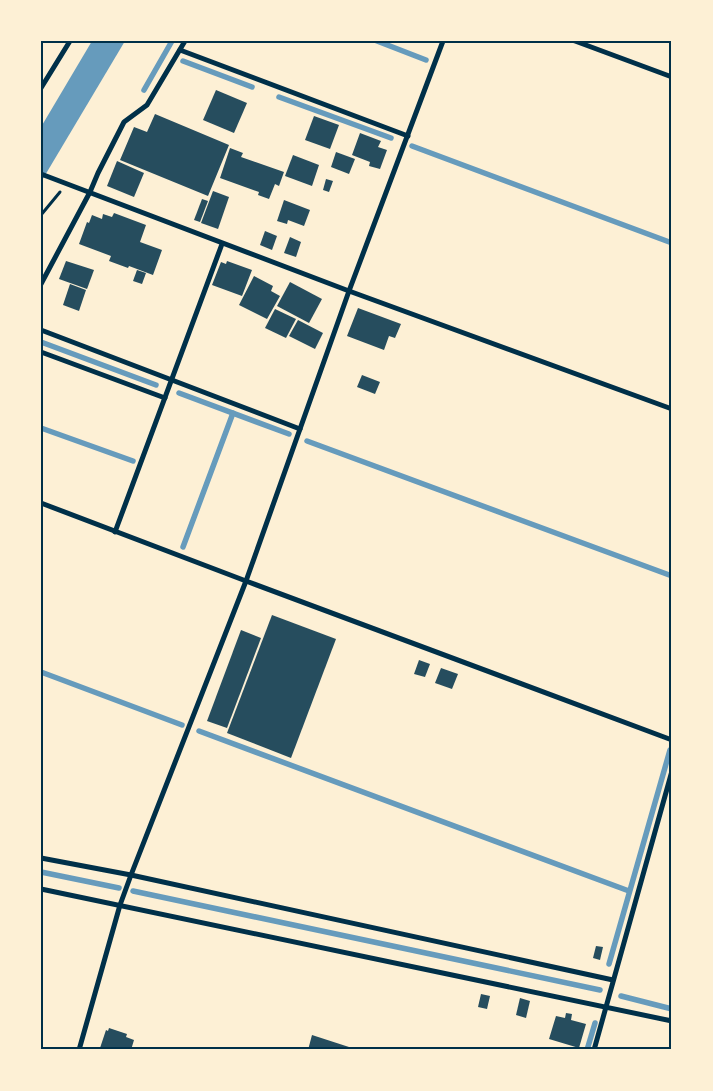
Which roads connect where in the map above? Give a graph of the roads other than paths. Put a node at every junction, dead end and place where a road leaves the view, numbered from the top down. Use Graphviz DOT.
graph roads {
  1 [pos="70,41"];
  2 [pos="185,41"];
  3 [pos="443,41"];
  4 [pos="575,41"];
  5 [pos="180,50"];
  6 [pos="672,77"];
  7 [pos="41,88"];
  8 [pos="408,136"];
  9 [pos="41,174"];
  10 [pos="90,192"];
  11 [pos="222,244"];
  12 [pos="41,284"];
  13 [pos="349,291"];
  14 [pos="41,330"];
  15 [pos="41,352"];
  16 [pos="171,380"];
  17 [pos="165,398"];
  18 [pos="672,409"];
  19 [pos="300,429"];
  20 [pos="41,504"];
  21 [pos="115,532"];
  22 [pos="246,582"];
  23 [pos="672,740"];
  24 [pos="672,771"];
  25 [pos="41,858"];
  26 [pos="131,875"];
  27 [pos="41,889"];
  28 [pos="120,905"];
  29 [pos="613,980"];
  30 [pos="606,1007"];
  31 [pos="672,1021"];
  32 [pos="79,1050"];
  33 [pos="594,1050"];
  1 -- 7 [label="street"];
  2 -- 5 [label="street"];
  3 -- 8 [label="street"];
  4 -- 6 [label="street"];
  5 -- 8 [label="street"];
  5 -- 10 [label="street"];
  8 -- 13 [label="street"];
  9 -- 10 [label="street"];
  10 -- 11 [label="street"];
  10 -- 12 [label="street"];
  11 -- 13 [label="street"];
  11 -- 16 [label="street"];
  13 -- 18 [label="street"];
  13 -- 19 [label="street"];
  14 -- 16 [label="street"];
  15 -- 17 [label="street"];
  16 -- 17 [label="street"];
  16 -- 19 [label="street"];
  17 -- 21 [label="street"];
  19 -- 22 [label="street"];
  20 -- 21 [label="street"];
  21 -- 22 [label="street"];
  22 -- 23 [label="street"];
  22 -- 26 [label="street"];
  24 -- 29 [label="street"];
  25 -- 26 [label="street"];
  26 -- 28 [label="street"];
  26 -- 29 [label="street"];
  27 -- 28 [label="street"];
  28 -- 30 [label="street"];
  28 -- 32 [label="street"];
  29 -- 30 [label="street"];
  30 -- 31 [label="street"];
  30 -- 33 [label="street"];
}
